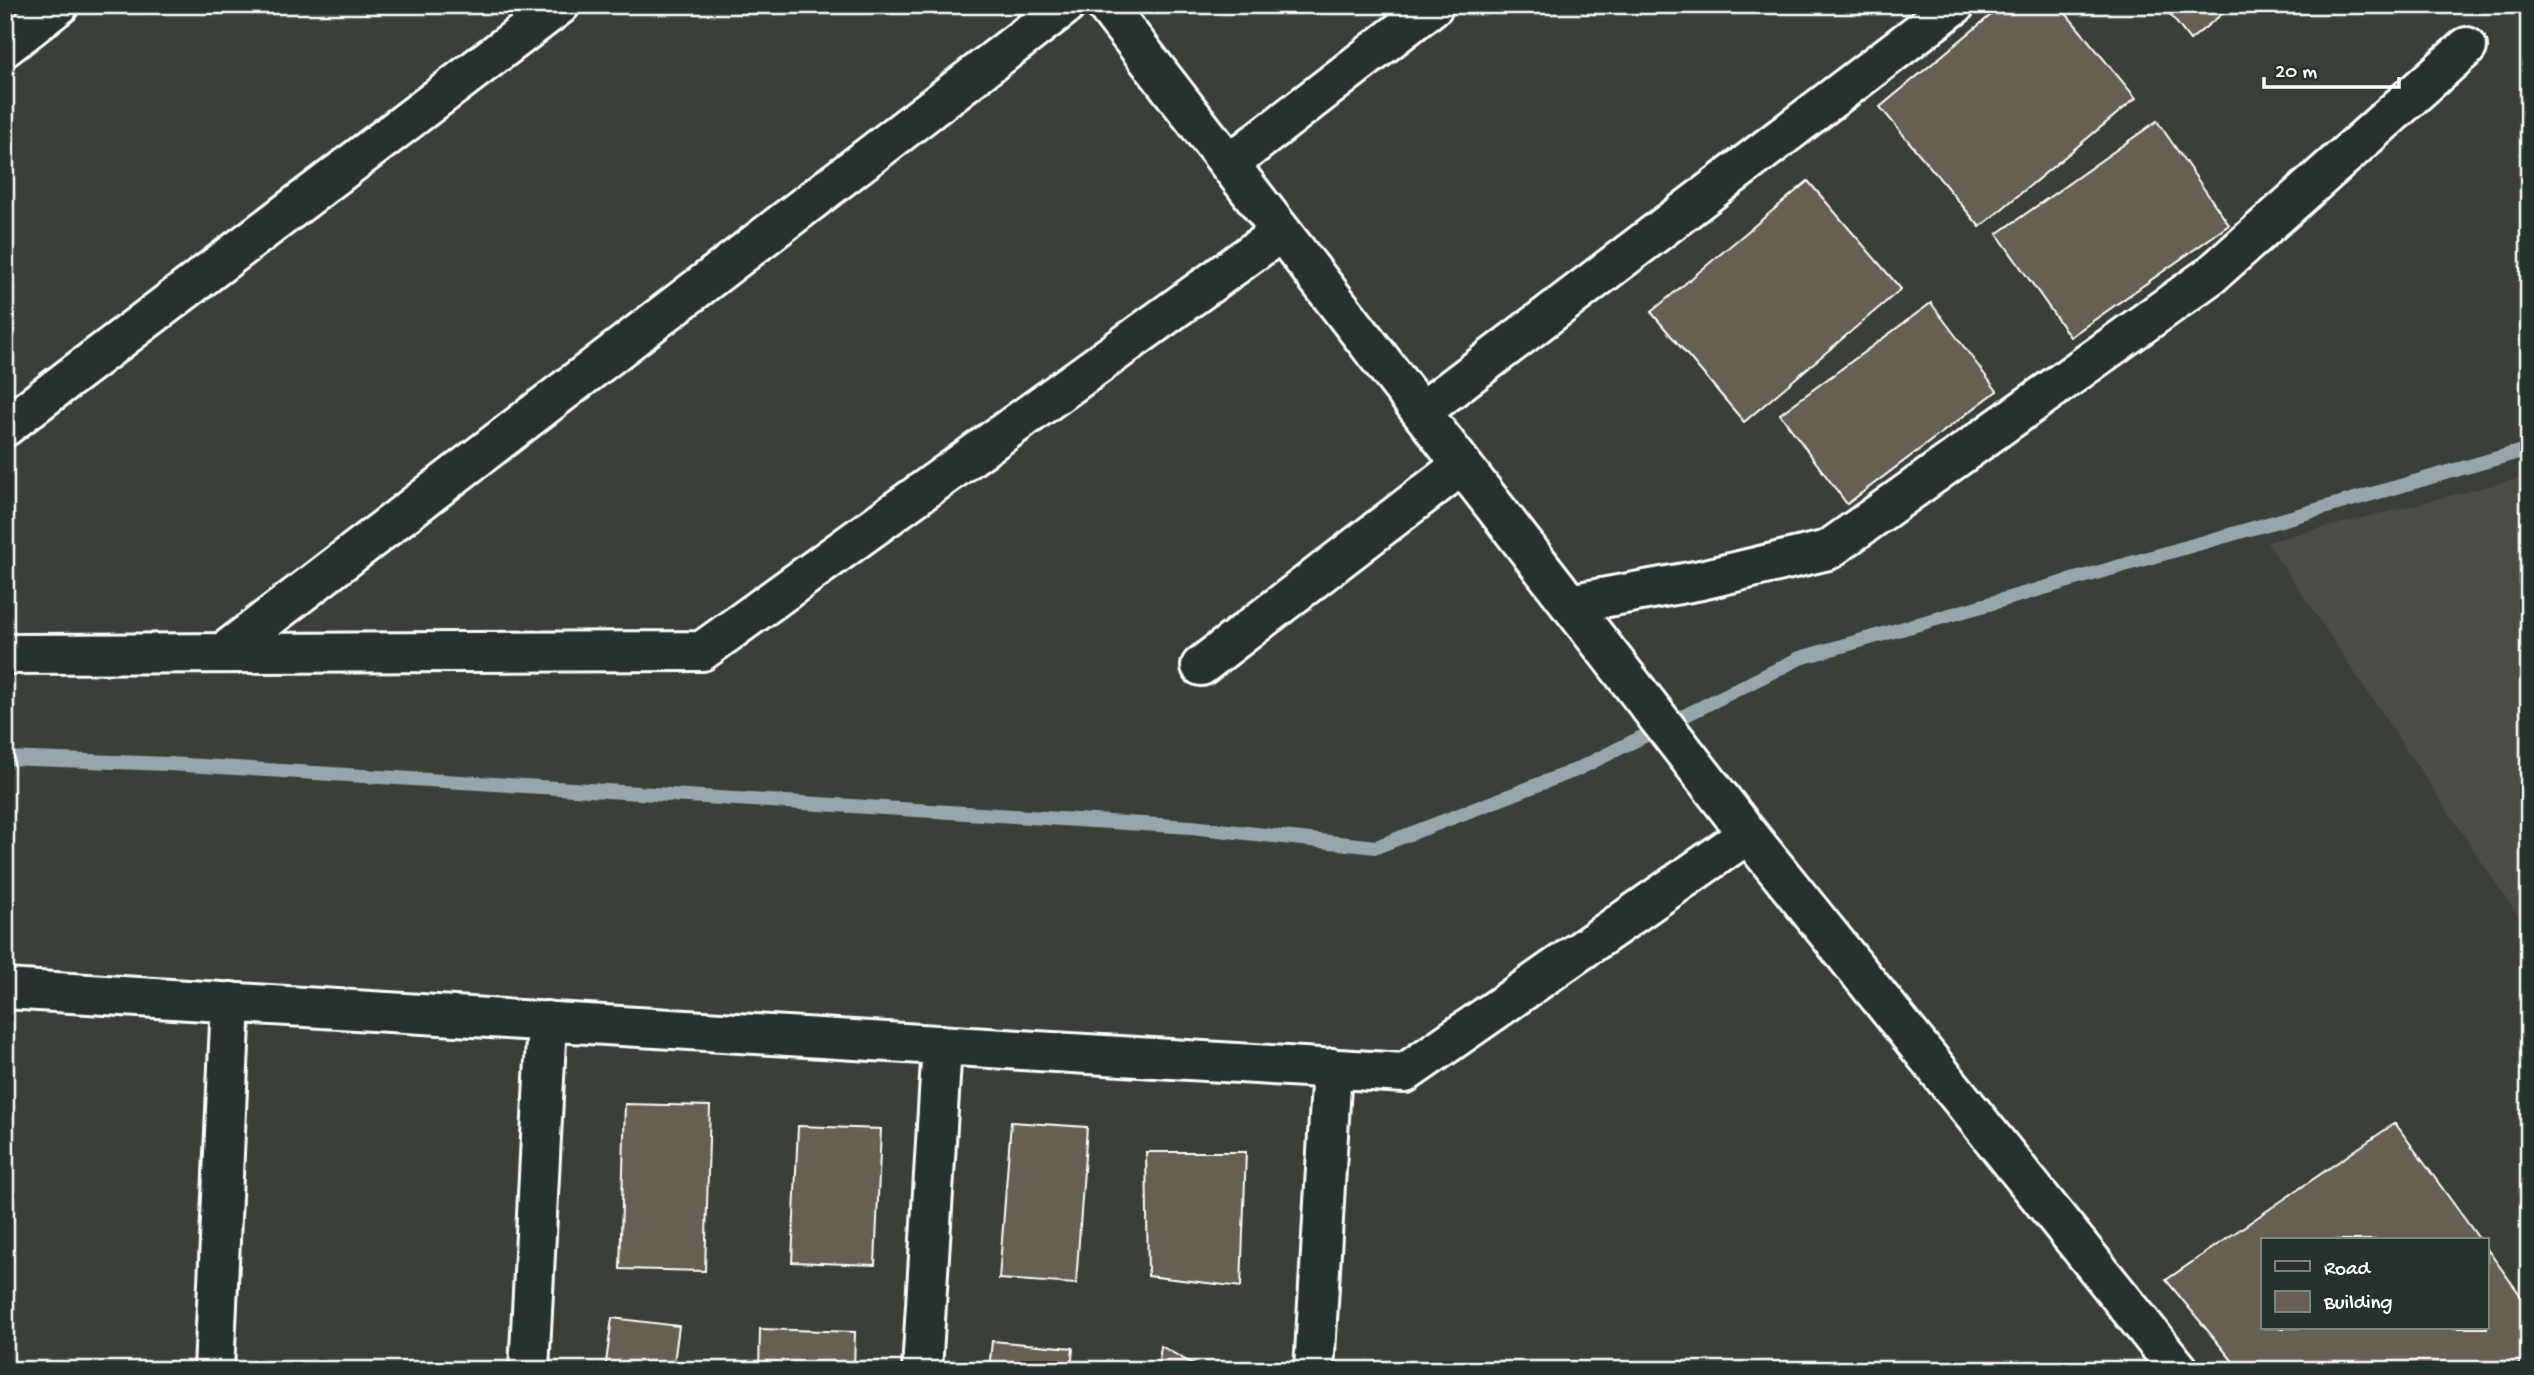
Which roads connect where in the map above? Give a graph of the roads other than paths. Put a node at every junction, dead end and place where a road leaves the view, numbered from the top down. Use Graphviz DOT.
graph roads {
  1 [pos="59,5"];
  2 [pos="560,5"];
  3 [pos="1066,5"];
  4 [pos="1106,5"];
  5 [pos="1434,5"];
  6 [pos="1955,5"];
  7 [pos="5,47"];
  8 [pos="2467,47"];
  9 [pos="1229,164"];
  10 [pos="1281,232"];
  11 [pos="1421,412"];
  12 [pos="5,428"];
  13 [pos="1462,465"];
  14 [pos="1569,604"];
  15 [pos="223,653"];
  16 [pos="5,654"];
  17 [pos="1201,666"];
  18 [pos="1748,834"];
  19 [pos="5,989"];
  20 [pos="231,1002"];
  21 [pos="547,1021"];
  22 [pos="942,1045"];
  23 [pos="1332,1068"];
  24 [pos="214,1370"];
  25 [pos="529,1370"];
  26 [pos="922,1370"];
  27 [pos="1314,1370"];
  28 [pos="2179,1370"];
  1 -- 7 [label="street"];
  2 -- 12 [label="street"];
  3 -- 15 [label="street"];
  4 -- 9 [label="street"];
  5 -- 9 [label="street"];
  6 -- 11 [label="street"];
  8 -- 14 [label="street"];
  9 -- 10 [label="street"];
  10 -- 11 [label="street"];
  10 -- 15 [label="street"];
  11 -- 13 [label="street"];
  13 -- 14 [label="street"];
  13 -- 17 [label="street"];
  14 -- 18 [label="street"];
  15 -- 16 [label="street"];
  18 -- 23 [label="street"];
  18 -- 28 [label="street"];
  19 -- 20 [label="street"];
  20 -- 21 [label="street"];
  20 -- 24 [label="street"];
  21 -- 22 [label="street"];
  21 -- 25 [label="street"];
  22 -- 23 [label="street"];
  22 -- 26 [label="street"];
  23 -- 27 [label="street"];
}
